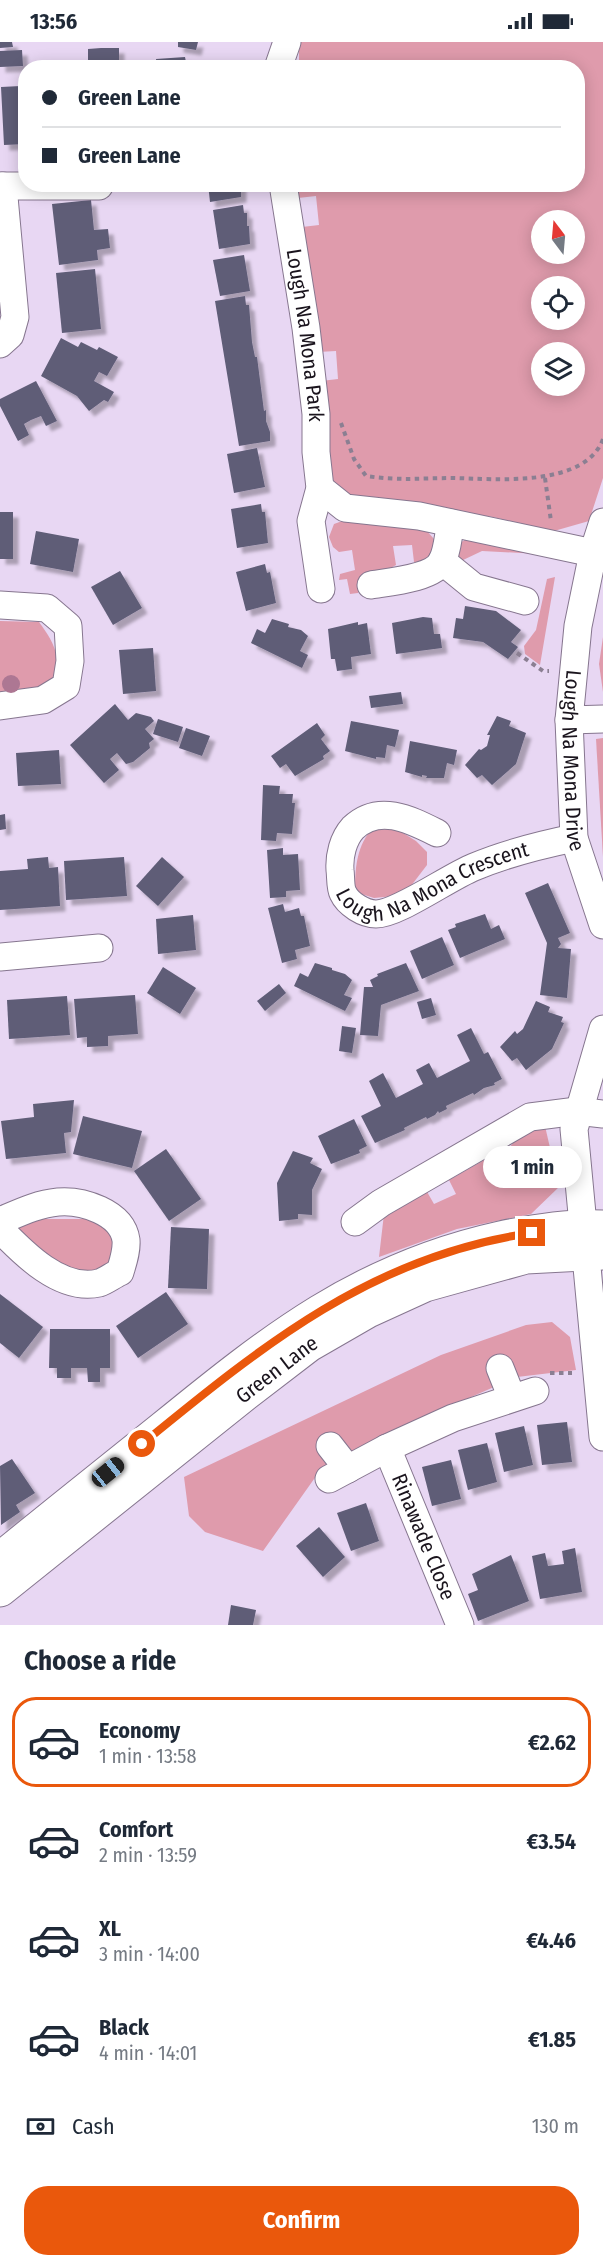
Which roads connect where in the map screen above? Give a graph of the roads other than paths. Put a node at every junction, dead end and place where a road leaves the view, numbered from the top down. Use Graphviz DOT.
graph roads {
  1 [pos="286,42"];
  2 [pos="280,60"];
  3 [pos="1,186"];
  4 [pos="18,186"];
  5 [pos="284,192"];
  6 [pos="0,344"];
  7 [pos="320,488"];
  8 [pos="603,522"];
  9 [pos="451,523"];
  10 [pos="593,553"];
  11 [pos="442,561"];
  12 [pos="371,585"];
  13 [pos="321,590"];
  14 [pos="525,601"];
  15 [pos="0,605"];
  16 [pos="0,706"];
  17 [pos="603,719"];
  18 [pos="569,720"];
  19 [pos="437,833"];
  20 [pos="574,838"];
  21 [pos="603,925"];
  22 [pos="99,948"];
  23 [pos="0,957"];
  24 [pos="603,1029"];
  25 [pos="590,1112"];
  26 [pos="0,1221"];
  27 [pos="355,1222"];
  28 [pos="0,1229"];
  29 [pos="595,1239"];
  30 [pos="500,1368"];
  31 [pos="603,1437"];
  32 [pos="330,1446"];
  33 [pos="387,1448"];
  34 [pos="157,1467"];
  35 [pos="74,1499"];
  36 [pos="46,1554"];
  37 [pos="0,1558"];
  38 [pos="0,1576"];
  39 [pos="0,1590"];
  40 [pos="460,1625"];
  1 -- 2 [label="street"];
  3 -- 4 [label="street"];
  3 -- 6 [label="street"];
  5 -- 7 [label="street, Lough Na Mona Park"];
  7 -- 9 [label="street"];
  7 -- 13 [label="street, Lough Na Mona Park"];
  8 -- 10 [label="street, Lough Na Mona Drive"];
  9 -- 10 [label="street"];
  9 -- 11 [label="street"];
  10 -- 18 [label="street, Lough Na Mona Drive"];
  11 -- 12 [label="street"];
  11 -- 14 [label="street"];
  15 -- 16 [label="street"];
  17 -- 18 [label="street"];
  18 -- 20 [label="street, Lough Na Mona Drive"];
  19 -- 20 [label="street, Lough Na Mona Crescent"];
  20 -- 21 [label="street, Lough Na Mona Drive"];
  22 -- 23 [label="street"];
  24 -- 25 [label="street"];
  25 -- 27 [label="street"];
  25 -- 29 [label="street"];
  26 -- 28 [label="street"];
  29 -- 31 [label="street"];
  29 -- 34 [label="street, Green Lane"];
  29 -- 35 [label="street, Green Lane"];
  30 -- 33 [label="street, Rinawade Close"];
  32 -- 33 [label="street, Rinawade Close"];
  33 -- 40 [label="street, Rinawade Close"];
  34 -- 35 [label="street"];
  34 -- 36 [label="street, Green Lane"];
  35 -- 37 [label="street, Green Lane"];
  36 -- 38 [label="street"];
  36 -- 39 [label="street, Green Lane"];
}
